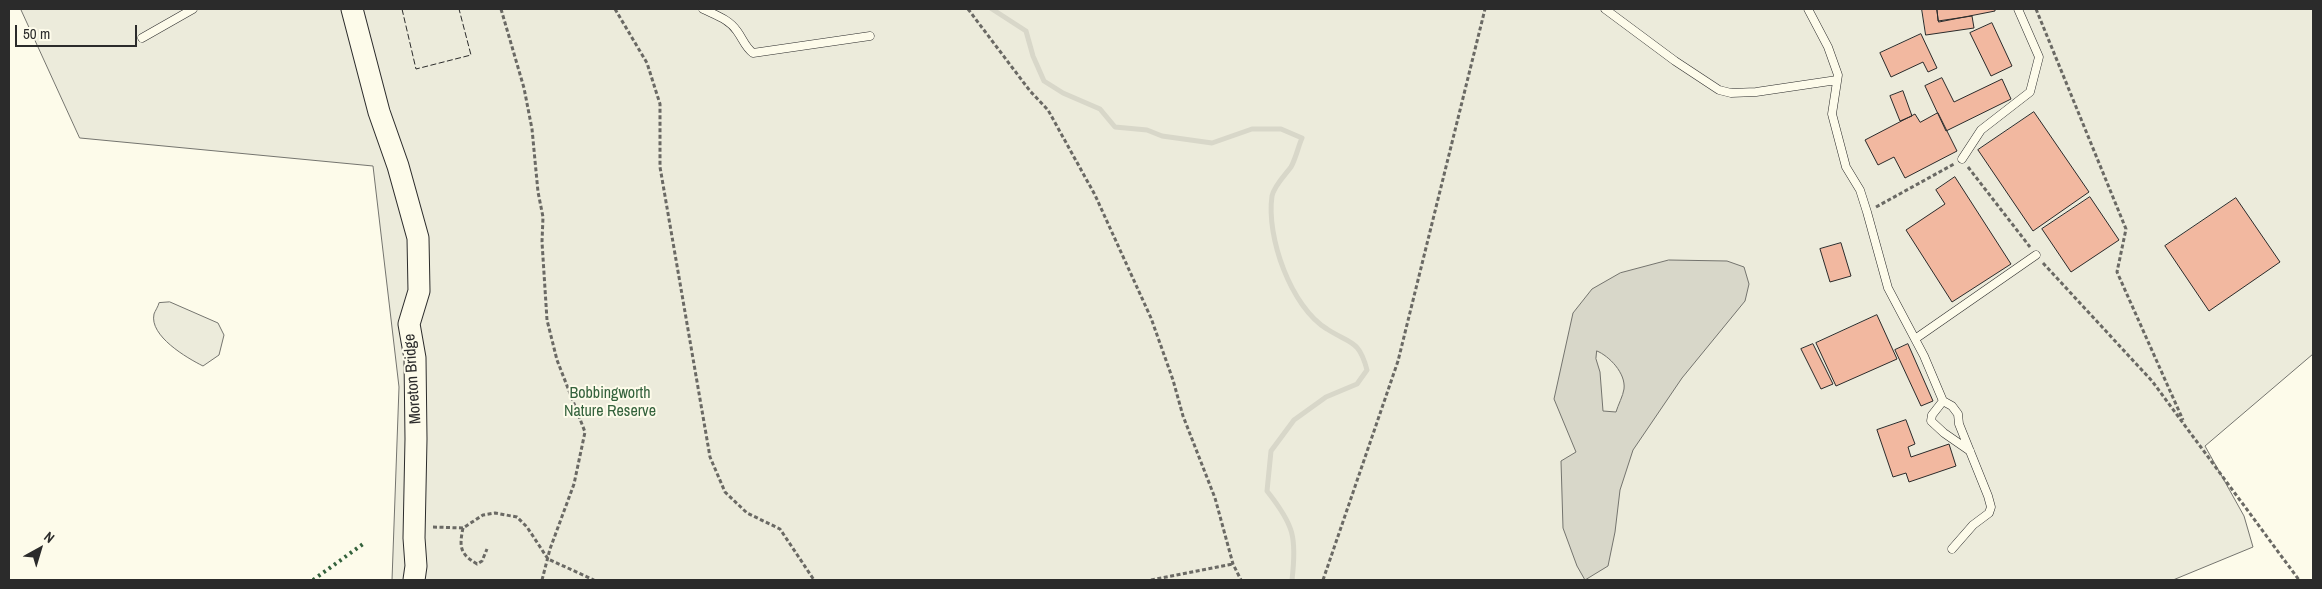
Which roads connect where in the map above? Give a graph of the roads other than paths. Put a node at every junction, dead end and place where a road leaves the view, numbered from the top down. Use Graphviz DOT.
graph roads {
  1 [pos="193,9"];
  2 [pos="352,9"];
  3 [pos="704,9"];
  4 [pos="1605,9"];
  5 [pos="1808,9"];
  6 [pos="2018,9"];
  7 [pos="870,36"];
  8 [pos="142,38"];
  9 [pos="1837,80"];
  10 [pos="1962,159"];
  11 [pos="2036,255"];
  12 [pos="1915,338"];
  13 [pos="1943,401"];
  14 [pos="1970,451"];
  15 [pos="1952,549"];
  16 [pos="414,580"];
  1 -- 8 [label="lane"];
  2 -- 16 [label="street, Moreton Bridge"];
  3 -- 7 [label="lane"];
  4 -- 9 [label="lane"];
  5 -- 9 [label="lane"];
  6 -- 10 [label="lane"];
  9 -- 12 [label="lane"];
  11 -- 12 [label="lane"];
  12 -- 13 [label="lane"];
  13 -- 14 [label="lane"];
  13 -- 14 [label="lane"];
  14 -- 15 [label="lane"];
}
